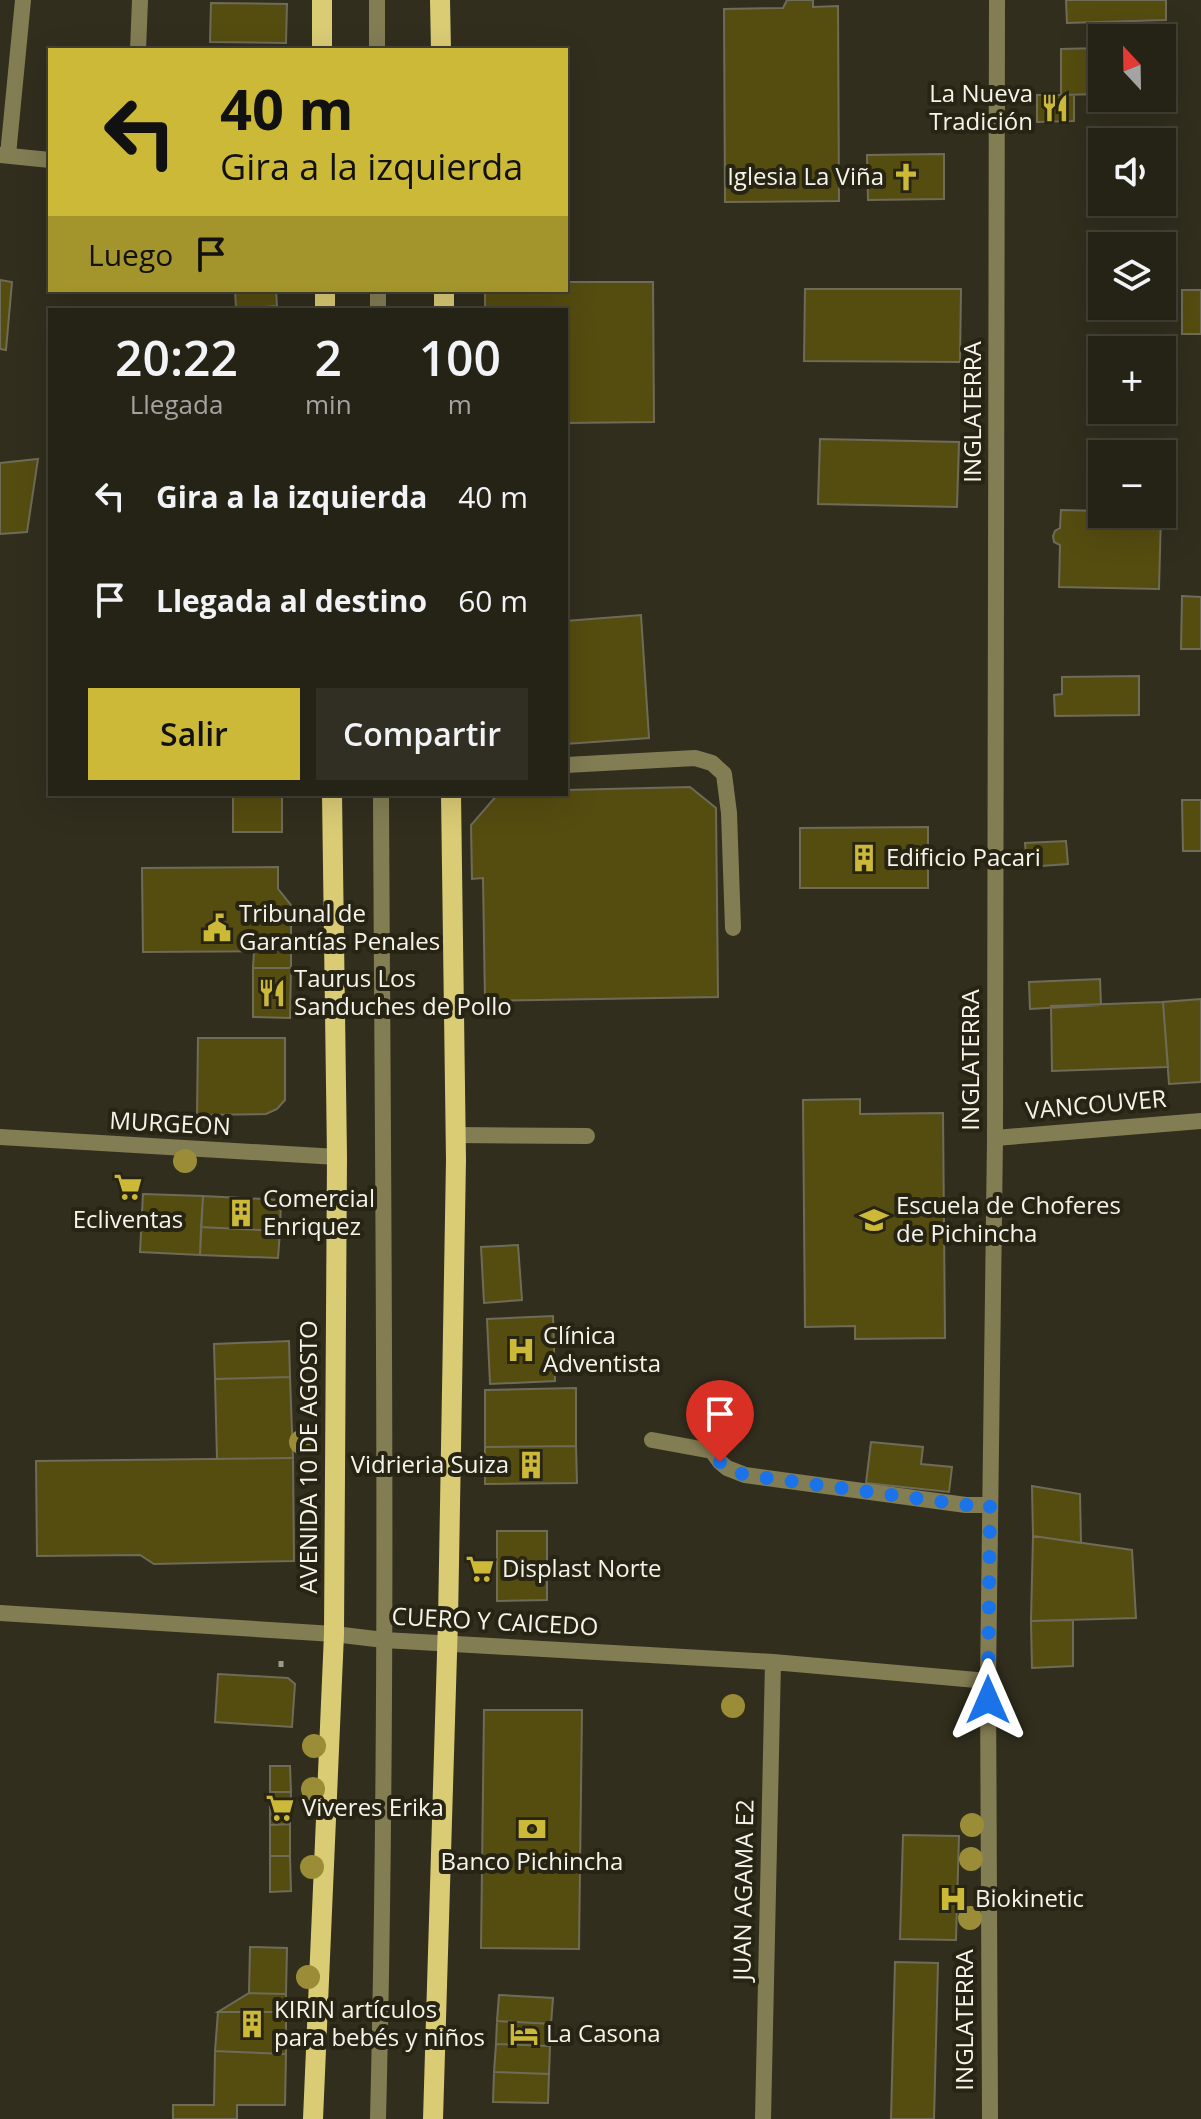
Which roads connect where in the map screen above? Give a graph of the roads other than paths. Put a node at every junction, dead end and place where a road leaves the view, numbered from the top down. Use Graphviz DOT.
graph roads {
  1 [pos="23,0"];
  2 [pos="140,0"];
  3 [pos="322,0"];
  4 [pos="377,0"];
  5 [pos="440,0"];
  6 [pos="997,0"];
  7 [pos="138,48"];
  8 [pos="322,48"];
  9 [pos="377,48"];
  10 [pos="441,48"];
  11 [pos="4,155"];
  12 [pos="48,160"];
  13 [pos="568,765"];
  14 [pos="332,796"];
  15 [pos="381,796"];
  16 [pos="451,796"];
  17 [pos="733,928"];
  18 [pos="1201,1121"];
  19 [pos="456,1135"];
  20 [pos="587,1136"];
  21 [pos="0,1137"];
  22 [pos="995,1138"];
  23 [pos="337,1157"];
  24 [pos="652,1440"];
  25 [pos="990,1505"];
  26 [pos="0,1613"];
  27 [pos="334,1634"];
  28 [pos="384,1640"];
  29 [pos="447,1643"];
  30 [pos="773,1662"];
  31 [pos="988,1681"];
  32 [pos="313,2119"];
  33 [pos="378,2119"];
  34 [pos="433,2119"];
  35 [pos="763,2119"];
  36 [pos="990,2119"];
  1 -- 11 [label="street"];
  2 -- 7 [label="street"];
  3 -- 8 [label="main road"];
  4 -- 9 [label="street"];
  5 -- 10 [label="main road"];
  6 -- 22 [label="street, INGLATERRA"];
  11 -- 12 [label="street"];
  13 -- 17 [label="street"];
  14 -- 23 [label="main road, AVENIDA 10 DE AGOSTO"];
  15 -- 28 [label="street"];
  16 -- 19 [label="main road"];
  18 -- 22 [label="street, VANCOUVER"];
  19 -- 20 [label="street"];
  19 -- 29 [label="main road"];
  21 -- 23 [label="street, MURGEON"];
  22 -- 25 [label="street, INGLATERRA"];
  23 -- 27 [label="main road, AVENIDA 10 DE AGOSTO"];
  24 -- 25 [label="street"];
  25 -- 31 [label="street, INGLATERRA"];
  26 -- 27 [label="street, CUERO Y CAICEDO"];
  27 -- 28 [label="street, CUERO Y CAICEDO"];
  27 -- 32 [label="main road, AVENIDA 10 DE AGOSTO"];
  28 -- 29 [label="street, CUERO Y CAICEDO"];
  28 -- 33 [label="street"];
  29 -- 30 [label="street, CUERO Y CAICEDO"];
  29 -- 34 [label="main road"];
  30 -- 31 [label="street, CUERO Y CAICEDO"];
  30 -- 35 [label="street, JUAN AGAMA E2"];
  31 -- 36 [label="street, INGLATERRA"];
}
